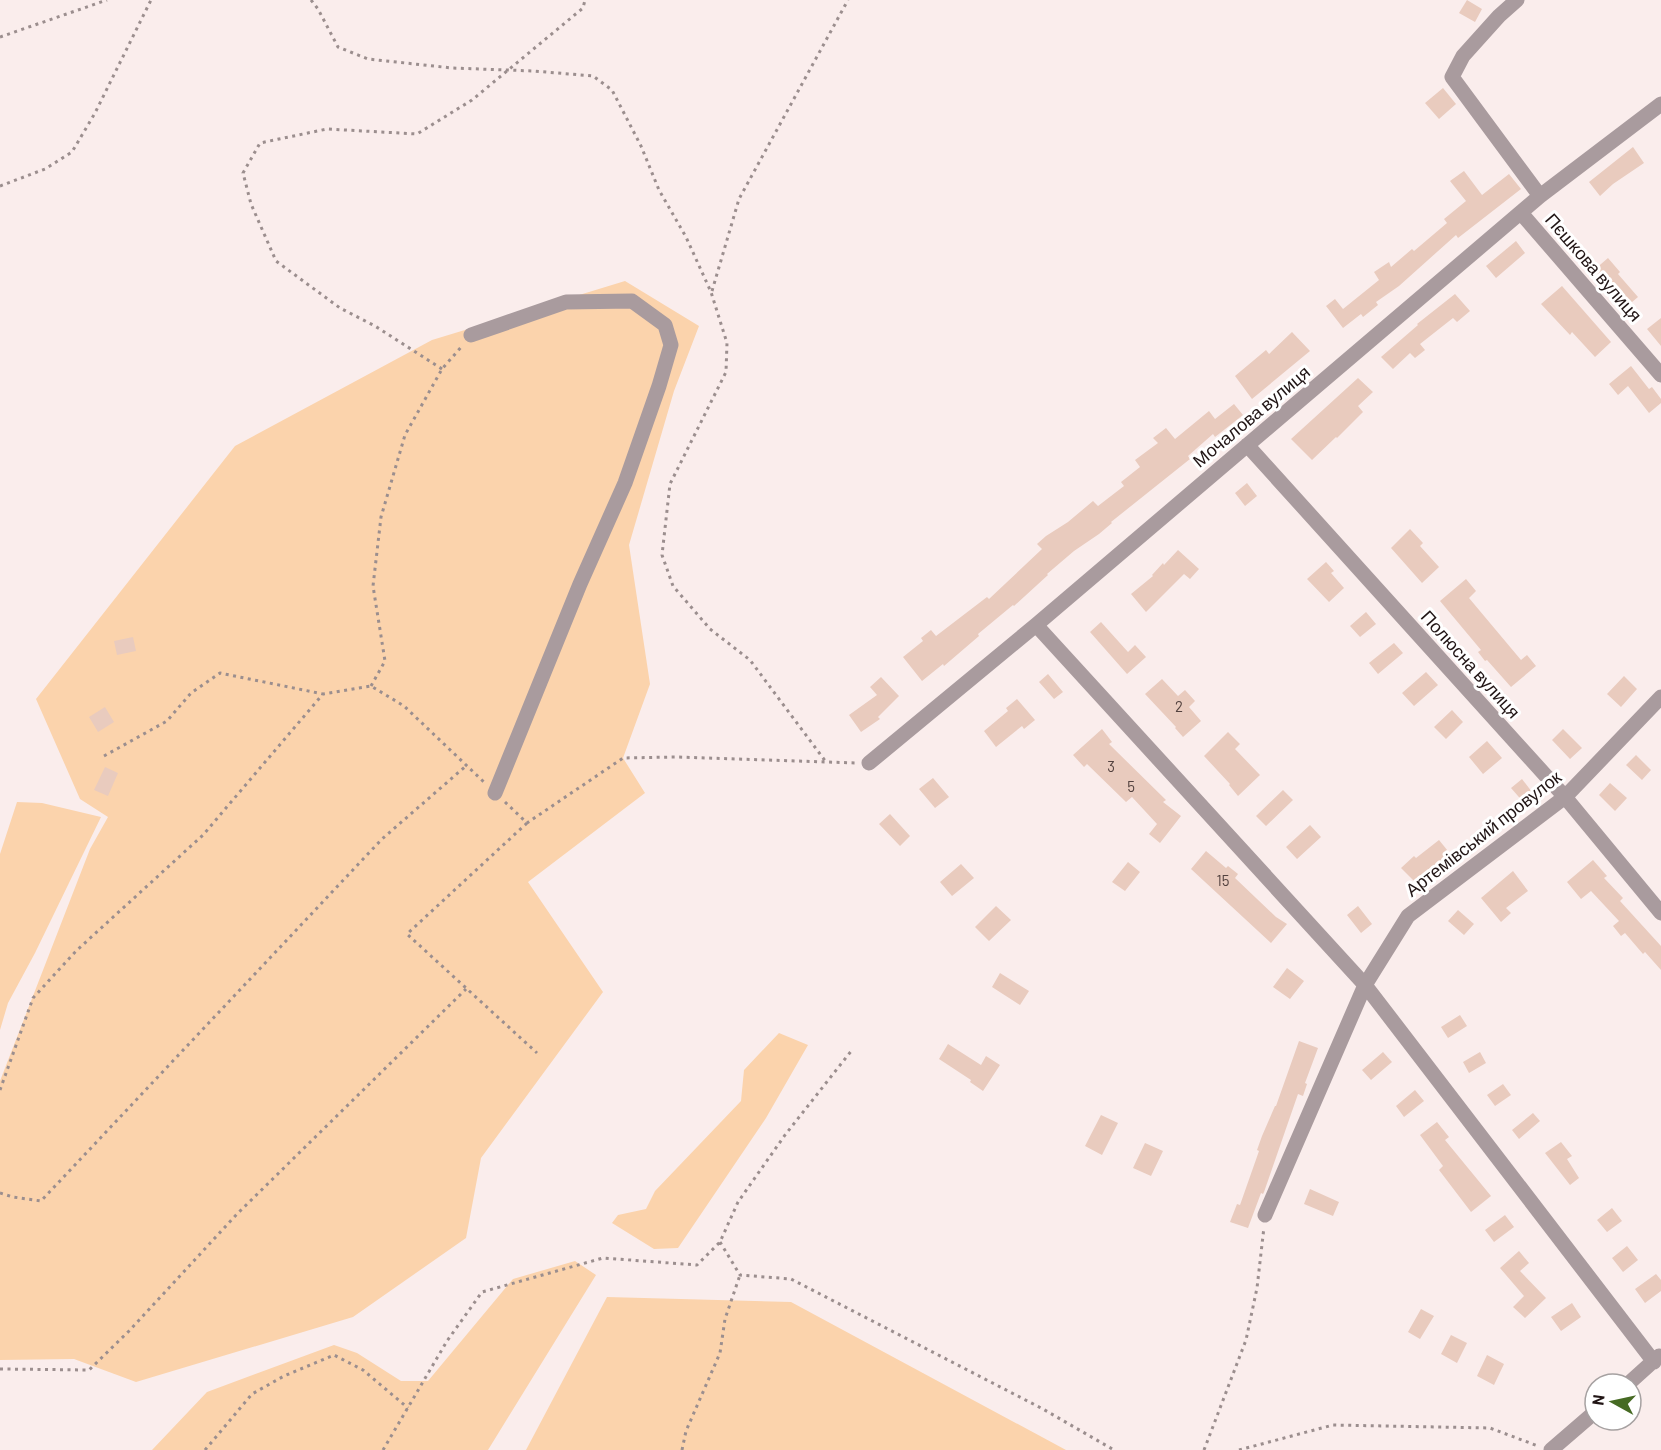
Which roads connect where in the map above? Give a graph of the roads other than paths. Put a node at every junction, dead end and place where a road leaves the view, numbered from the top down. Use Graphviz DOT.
graph roads {
  1 [pos="1517,0"];
  2 [pos="1661,104"];
  3 [pos="1540,196"];
  4 [pos="1521,213"];
  5 [pos="471,335"];
  6 [pos="1661,375"];
  7 [pos="1247,445"];
  8 [pos="1036,625"];
  9 [pos="1661,697"];
  10 [pos="869,763"];
  11 [pos="495,793"];
  12 [pos="1565,797"];
  13 [pos="1661,913"];
  14 [pos="1365,985"];
  15 [pos="1265,1215"];
  16 [pos="1657,1358"];
  17 [pos="1641,1372"];
  18 [pos="1583,1421"];
  19 [pos="1545,1448"];
  1 -- 3 [label="street"];
  2 -- 3 [label="street, Мочалова вулиця"];
  3 -- 4 [label="street, Мочалова вулиця"];
  4 -- 6 [label="street, Пєшкова вулиця"];
  4 -- 7 [label="street, Мочалова вулиця"];
  5 -- 11 [label="street"];
  7 -- 8 [label="street, Мочалова вулиця"];
  7 -- 12 [label="street, Полюсна вулиця"];
  8 -- 10 [label="street, Мочалова вулиця"];
  8 -- 14 [label="street"];
  9 -- 12 [label="street, Артемівський провулок"];
  12 -- 13 [label="street, Полюсна вулиця"];
  12 -- 14 [label="street, Артемівський провулок"];
  14 -- 15 [label="street, Артемівський провулок"];
  14 -- 16 [label="street"];
  16 -- 17 [label="street"];
  18 -- 19 [label="street"];
}
